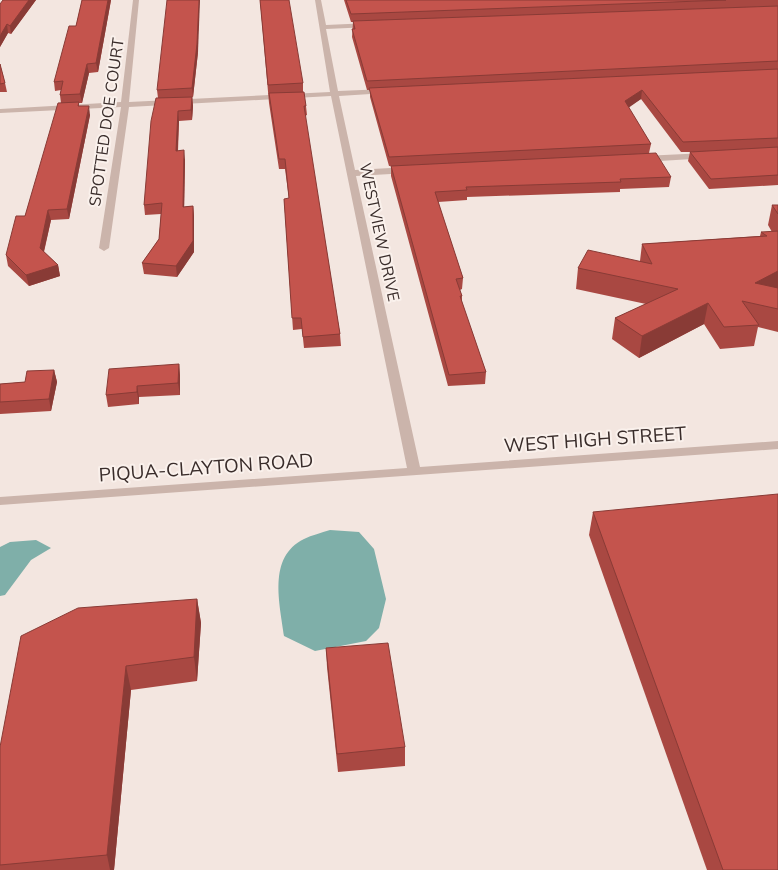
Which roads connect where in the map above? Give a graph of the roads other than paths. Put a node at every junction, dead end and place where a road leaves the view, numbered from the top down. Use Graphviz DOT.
graph roads {
  1 [pos="136,0"];
  2 [pos="318,0"];
  3 [pos="382,25"];
  4 [pos="323,27"];
  5 [pos="394,91"];
  6 [pos="334,93"];
  7 [pos="125,104"];
  8 [pos="0,111"];
  9 [pos="719,155"];
  10 [pos="630,159"];
  11 [pos="422,170"];
  12 [pos="353,173"];
  13 [pos="104,248"];
  14 [pos="778,445"];
  15 [pos="414,471"];
  16 [pos="0,501"];
  1 -- 7 [label="street, SPOTTED DOE COURT"];
  2 -- 4 [label="street, WESTVIEW DRIVE"];
  3 -- 4 [label="street"];
  4 -- 6 [label="street, WESTVIEW DRIVE"];
  5 -- 6 [label="street"];
  6 -- 7 [label="street"];
  6 -- 12 [label="street, WESTVIEW DRIVE"];
  7 -- 8 [label="street"];
  7 -- 13 [label="street, SPOTTED DOE COURT"];
  9 -- 10 [label="street"];
  11 -- 12 [label="street"];
  12 -- 15 [label="street, WESTVIEW DRIVE"];
  14 -- 15 [label="street, WEST HIGH STREET"];
  15 -- 16 [label="street, PIQUA-CLAYTON ROAD"];
}
